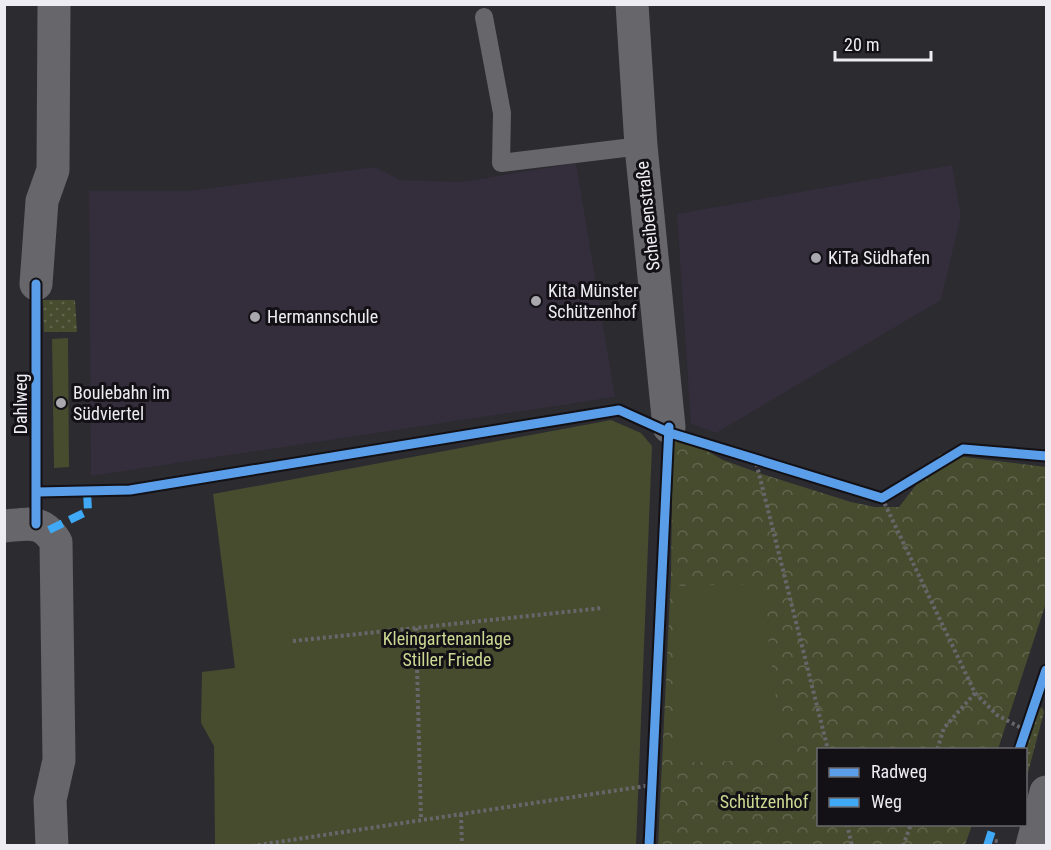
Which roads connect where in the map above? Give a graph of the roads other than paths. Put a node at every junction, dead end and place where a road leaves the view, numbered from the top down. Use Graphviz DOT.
graph roads {
  1 [pos="54,4"];
  2 [pos="632,4"];
  3 [pos="484,17"];
  4 [pos="640,146"];
  5 [pos="36,284"];
  6 [pos="669,427"];
  7 [pos="12,526"];
  8 [pos="1047,792"];
  9 [pos="52,846"];
  10 [pos="1032,846"];
  1 -- 5 [label="street"];
  2 -- 4 [label="street, Scheibenstraße"];
  3 -- 4 [label="lane"];
  4 -- 6 [label="street, Scheibenstraße"];
  7 -- 9 [label="street"];
  8 -- 10 [label="street"];
}
